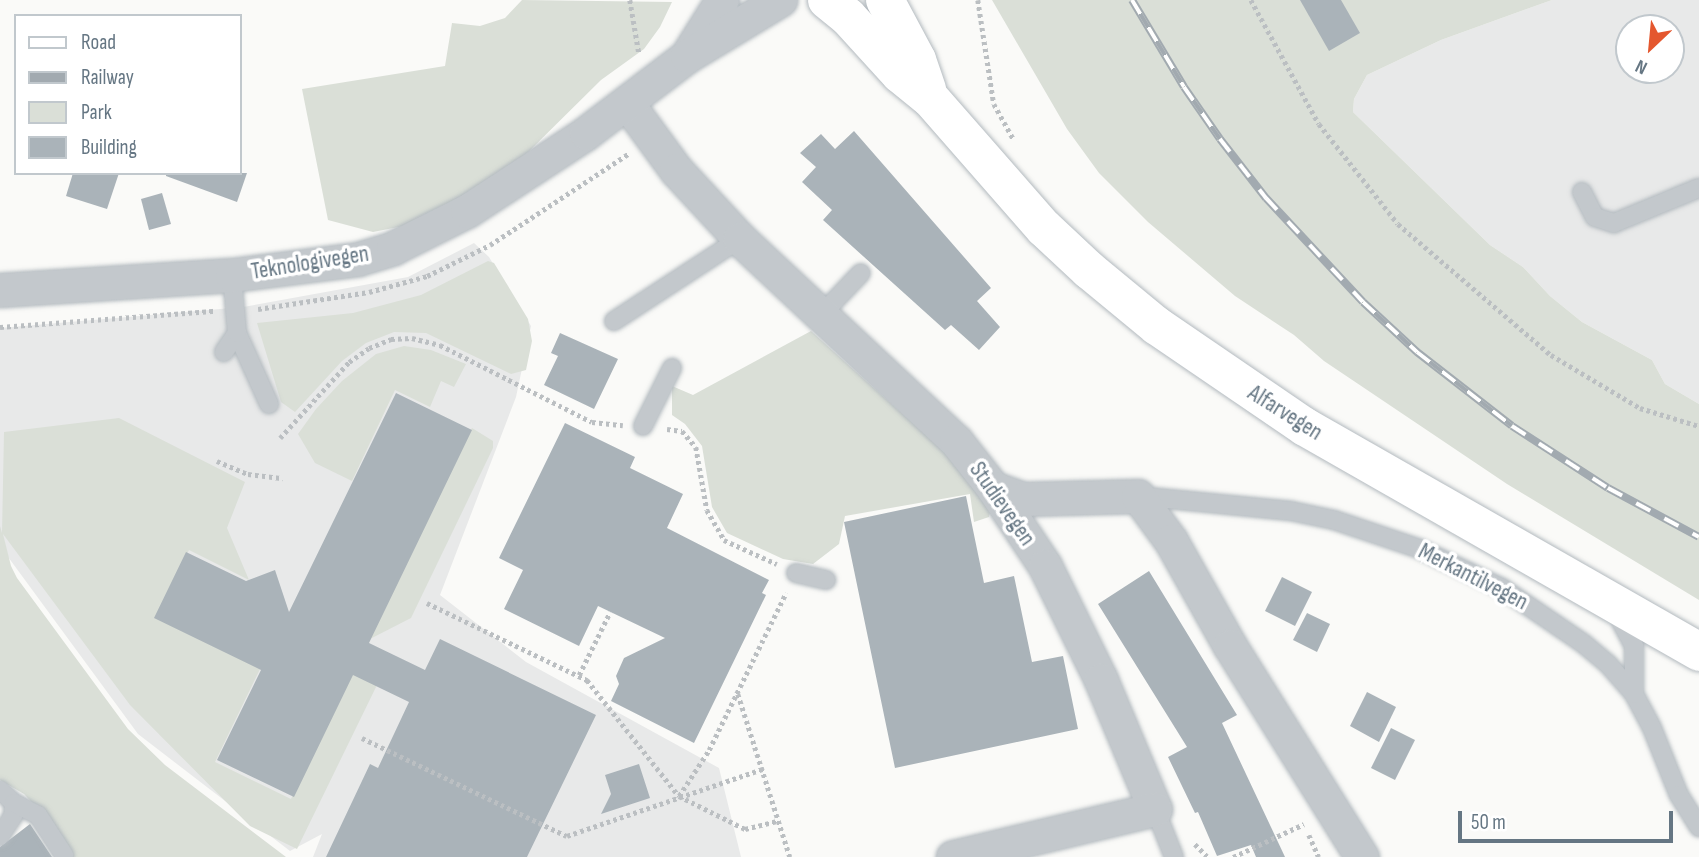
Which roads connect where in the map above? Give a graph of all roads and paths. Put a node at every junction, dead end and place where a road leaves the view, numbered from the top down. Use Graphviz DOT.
graph roads {
  1 [pos="630,0"];
  2 [pos="722,0"];
  3 [pos="779,0"];
  4 [pos="827,0"];
  5 [pos="885,0"];
  6 [pos="978,0"];
  7 [pos="1251,0"];
  8 [pos="639,53"];
  9 [pos="687,56"];
  10 [pos="930,98"];
  11 [pos="627,103"];
  12 [pos="650,136"];
  13 [pos="1018,147"];
  14 [pos="1699,188"];
  15 [pos="1582,192"];
  16 [pos="740,239"];
  17 [pos="490,245"];
  18 [pos="861,273"];
  19 [pos="232,275"];
  20 [pos="0,290"];
  21 [pos="820,316"];
  22 [pos="614,321"];
  23 [pos="237,333"];
  24 [pos="224,352"];
  25 [pos="672,368"];
  26 [pos="269,404"];
  27 [pos="643,426"];
  28 [pos="1699,426"];
  29 [pos="280,438"];
  30 [pos="217,461"];
  31 [pos="283,478"];
  32 [pos="993,488"];
  33 [pos="1138,496"];
  34 [pos="796,573"];
  35 [pos="826,580"];
  36 [pos="1608,598"];
  37 [pos="427,603"];
  38 [pos="610,612"];
  39 [pos="1699,652"];
  40 [pos="579,675"];
  41 [pos="737,694"];
  42 [pos="1634,694"];
  43 [pos="362,738"];
  44 [pos="763,769"];
  45 [pos="0,790"];
  46 [pos="679,796"];
  47 [pos="14,803"];
  48 [pos="1156,809"];
  49 [pos="778,821"];
  50 [pos="1699,827"];
  51 [pos="0,836"];
  52 [pos="65,855"];
  53 [pos="790,857"];
  54 [pos="953,857"];
  55 [pos="1174,857"];
  56 [pos="1233,857"];
  57 [pos="1318,857"];
  58 [pos="1362,857"];
  1 -- 8 [label="path"];
  2 -- 9 [label="street, Teknologivegen"];
  3 -- 9 [label="street, Teknologivegen"];
  4 -- 10 [label="main road, Alfarvegen"];
  5 -- 10 [label="main road, Alfarvegen"];
  6 -- 13 [label="path"];
  7 -- 28 [label="path"];
  9 -- 11 [label="street, Teknologivegen"];
  10 -- 36 [label="main road, Alfarvegen"];
  11 -- 12 [label="street, Studievegen"];
  11 -- 19 [label="street, Teknologivegen"];
  12 -- 16 [label="street, Studievegen"];
  12 -- 17 [label="path"];
  14 -- 15 [label="lane"];
  16 -- 21 [label="street, Studievegen"];
  16 -- 22 [label="lane"];
  18 -- 21 [label="lane"];
  19 -- 20 [label="street, Teknologivegen"];
  19 -- 23 [label="lane"];
  21 -- 32 [label="street, Studievegen"];
  23 -- 24 [label="lane"];
  23 -- 26 [label="lane"];
  25 -- 27 [label="lane"];
  27 -- 29 [label="path"];
  27 -- 34 [label="path"];
  30 -- 31 [label="path"];
  32 -- 33 [label="street, Merkantilvegen"];
  32 -- 48 [label="street, Studievegen"];
  33 -- 42 [label="lane, Merkantilvegen"];
  33 -- 58 [label="street"];
  34 -- 35 [label="lane"];
  34 -- 41 [label="path"];
  36 -- 39 [label="main road, Alfarvegen"];
  36 -- 42 [label="lane"];
  37 -- 40 [label="path"];
  38 -- 40 [label="path"];
  40 -- 46 [label="path"];
  41 -- 44 [label="path"];
  41 -- 46 [label="path"];
  42 -- 50 [label="lane, Merkantilvegen"];
  43 -- 46 [label="path"];
  44 -- 46 [label="path"];
  44 -- 49 [label="path"];
  45 -- 47 [label="lane"];
  46 -- 49 [label="path"];
  47 -- 51 [label="lane"];
  47 -- 52 [label="lane"];
  48 -- 54 [label="street"];
  48 -- 55 [label="lane"];
  49 -- 53 [label="path"];
  56 -- 57 [label="path"];
}
